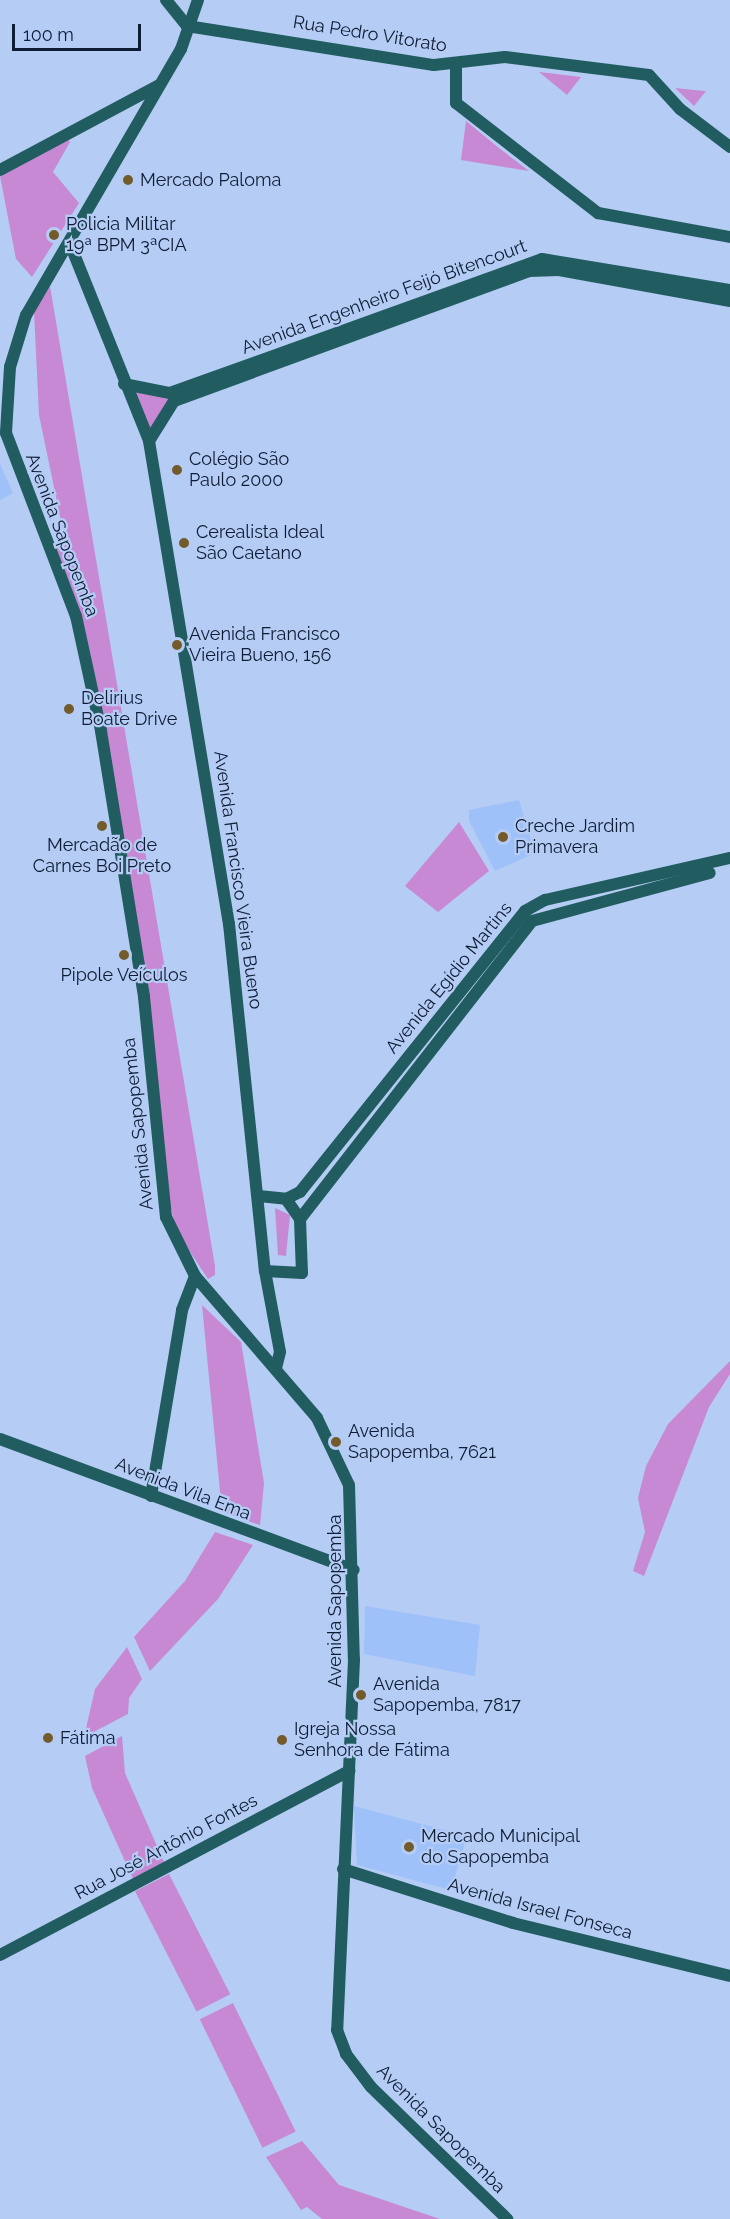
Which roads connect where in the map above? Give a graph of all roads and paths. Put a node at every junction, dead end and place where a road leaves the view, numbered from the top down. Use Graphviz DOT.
graph roads {
  1 [pos="166,0"];
  2 [pos="198,0"];
  3 [pos="190,27"];
  4 [pos="456,66"];
  5 [pos="159,85"];
  6 [pos="730,147"];
  7 [pos="0,170"];
  8 [pos="730,237"];
  9 [pos="70,244"];
  10 [pos="730,290"];
  11 [pos="730,301"];
  12 [pos="124,384"];
  13 [pos="150,441"];
  14 [pos="730,858"];
  15 [pos="730,867"];
  16 [pos="259,1196"];
  17 [pos="286,1199"];
  18 [pos="300,1219"];
  19 [pos="265,1271"];
  20 [pos="195,1276"];
  21 [pos="273,1327"];
  22 [pos="260,1350"];
  23 [pos="276,1368"];
  24 [pos="0,1439"];
  25 [pos="151,1496"];
  26 [pos="354,1570"];
  27 [pos="349,1771"];
  28 [pos="343,1869"];
  29 [pos="0,1955"];
  30 [pos="730,1976"];
  31 [pos="507,2219"];
  1 -- 3 [label="main road"];
  2 -- 3 [label="main road, Avenida Sapopemba"];
  3 -- 4 [label="main road, Rua Pedro Vitorato"];
  3 -- 5 [label="main road, Avenida Sapopemba"];
  4 -- 6 [label="main road, Rua Pedro Vitorato"];
  4 -- 8 [label="main road"];
  5 -- 7 [label="main road"];
  5 -- 9 [label="main road, Avenida Sapopemba"];
  9 -- 12 [label="main road, Avenida Francisco Vieira Bueno"];
  9 -- 20 [label="main road, Avenida Sapopemba"];
  10 -- 12 [label="main road, Avenida Engenheiro Feijó Bitencourt"];
  11 -- 13 [label="main road, Avenida Engenheiro Feijó Bitencourt"];
  12 -- 13 [label="main road, Avenida Francisco Vieira Bueno"];
  13 -- 16 [label="main road, Avenida Francisco Vieira Bueno"];
  14 -- 17 [label="main road, Avenida Egídio Martins"];
  15 -- 18 [label="main road, Avenida Egídio Martins"];
  16 -- 17 [label="main road"];
  16 -- 19 [label="main road, Avenida Francisco Vieira Bueno"];
  17 -- 18 [label="main road"];
  18 -- 19 [label="main road"];
  19 -- 21 [label="main road, Avenida Francisco Vieira Bueno"];
  20 -- 22 [label="main road, Avenida Sapopemba"];
  20 -- 25 [label="main road"];
  21 -- 22 [label="main road"];
  21 -- 23 [label="main road, Avenida Francisco Vieira Bueno"];
  22 -- 23 [label="main road, Avenida Sapopemba"];
  23 -- 26 [label="main road, Avenida Sapopemba"];
  24 -- 25 [label="main road, Avenida Vila Ema"];
  25 -- 26 [label="main road, Avenida Vila Ema"];
  26 -- 27 [label="main road, Avenida Sapopemba"];
  27 -- 28 [label="main road, Avenida Sapopemba"];
  27 -- 29 [label="main road, Rua José Antônio Fontes"];
  28 -- 30 [label="main road, Avenida Israel Fonseca"];
  28 -- 31 [label="main road, Avenida Sapopemba"];
}
